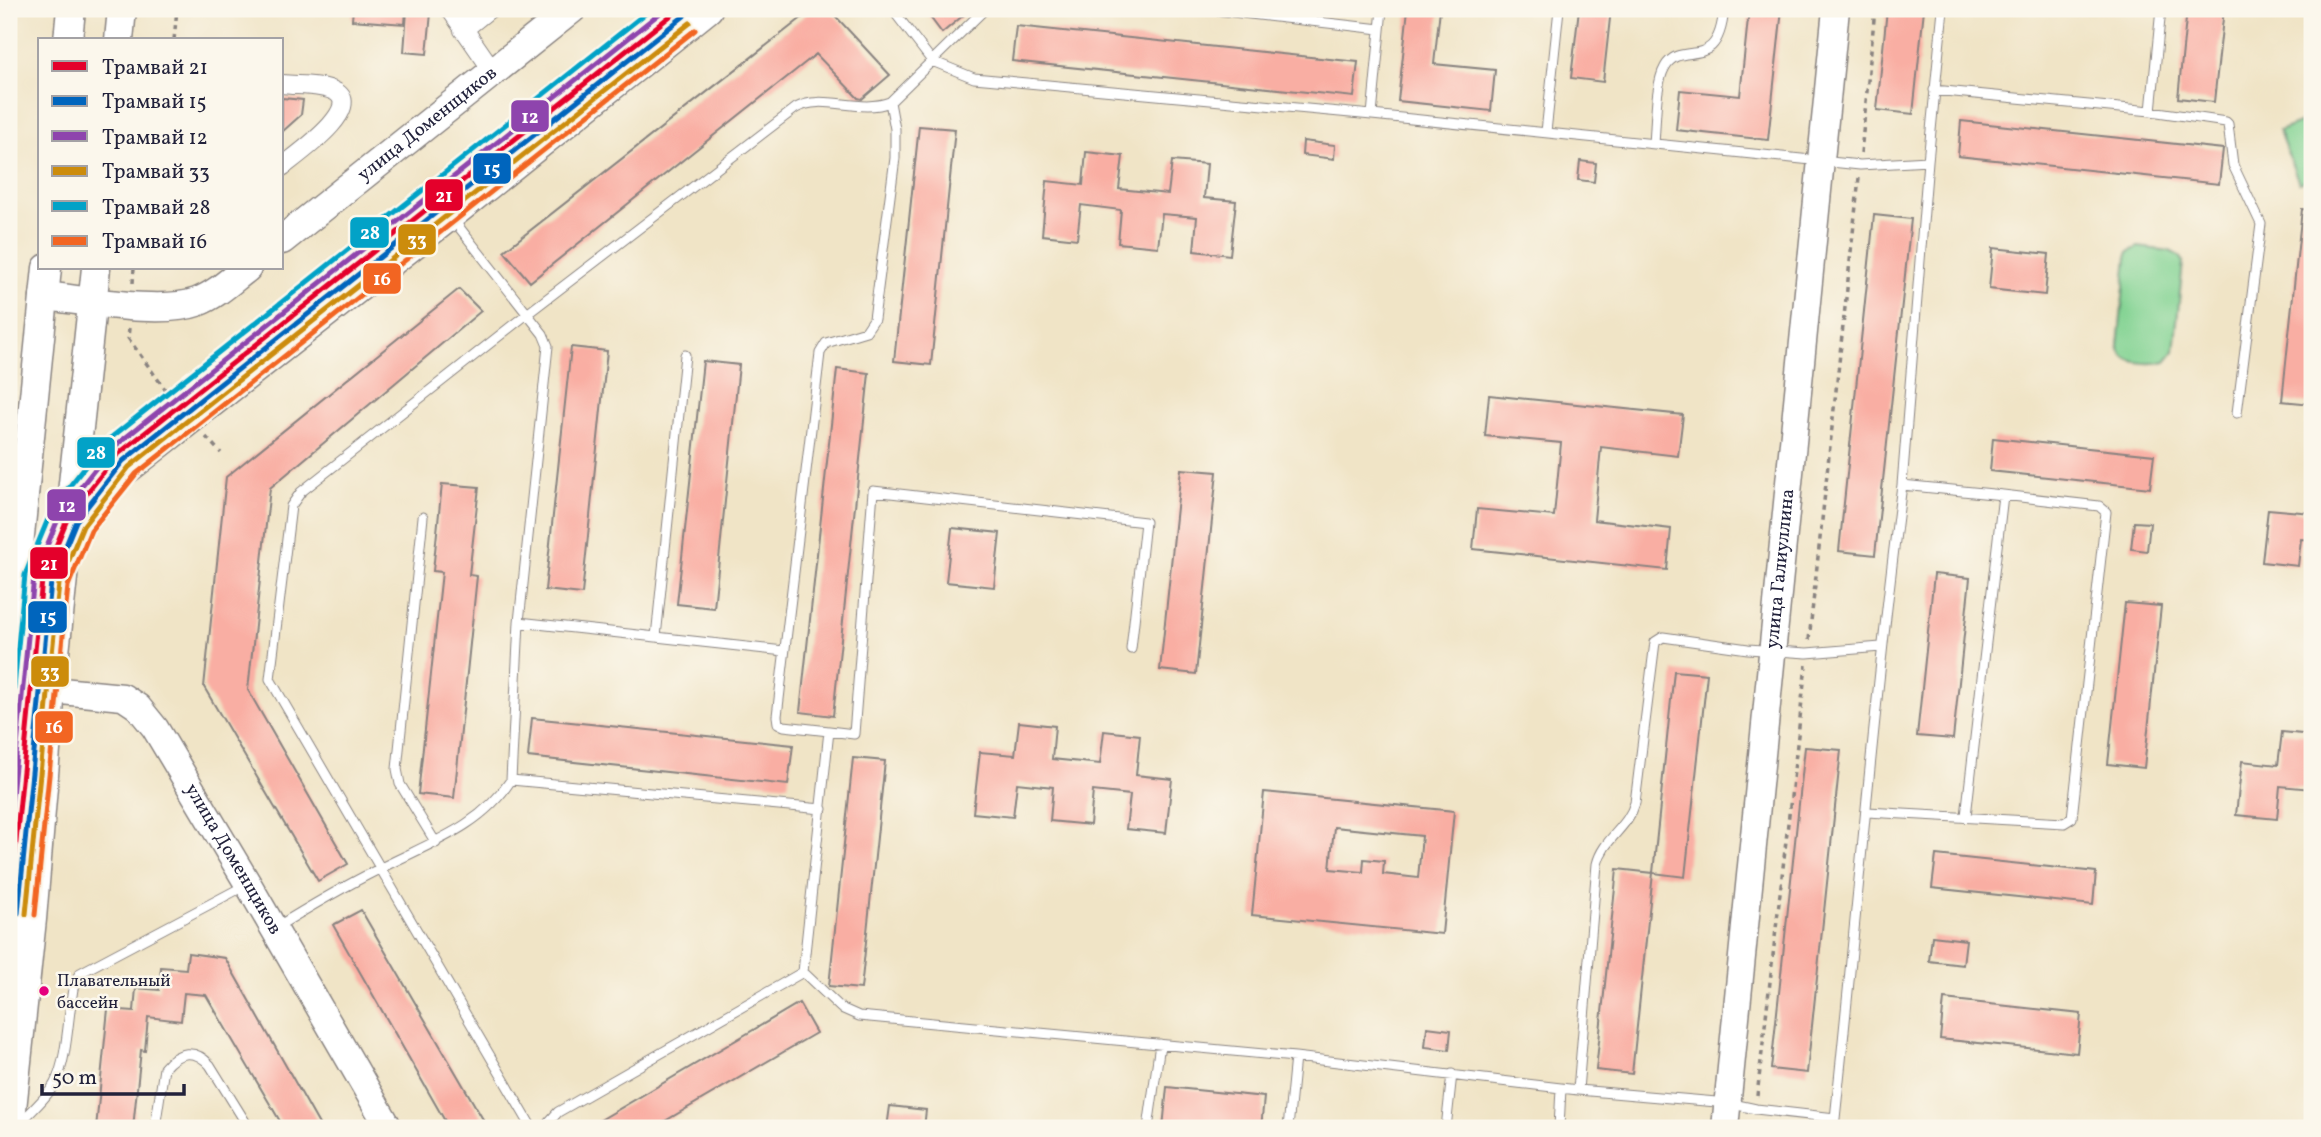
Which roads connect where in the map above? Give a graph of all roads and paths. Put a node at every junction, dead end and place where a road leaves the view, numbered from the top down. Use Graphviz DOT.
graph roads {
  1 [pos="14,9"];
  2 [pos="71,9"];
  3 [pos="122,9"];
  4 [pos="177,9"];
  5 [pos="450,9"];
  6 [pos="489,9"];
  7 [pos="572,9"];
  8 [pos="708,9"];
  9 [pos="892,9"];
  10 [pos="985,9"];
  11 [pos="1206,9"];
  12 [pos="1382,9"];
  13 [pos="1559,9"];
  14 [pos="1724,9"];
  15 [pos="1836,9"];
  16 [pos="1875,9"];
  17 [pos="1943,9"];
  18 [pos="2161,9"];
  19 [pos="1380,29"];
  20 [pos="463,30"];
  21 [pos="68,38"];
  22 [pos="119,38"];
  23 [pos="174,38"];
  24 [pos="9,61"];
  25 [pos="932,61"];
  26 [pos="493,71"];
  27 [pos="284,84"];
  28 [pos="1934,90"];
  29 [pos="890,102"];
  30 [pos="2151,111"];
  31 [pos="1372,115"];
  32 [pos="1546,132"];
  33 [pos="1654,143"];
  34 [pos="1928,161"];
  35 [pos="1821,162"];
  36 [pos="284,165"];
  37 [pos="1860,165"];
  38 [pos="450,216"];
  39 [pos="9,231"];
  40 [pos="284,238"];
  41 [pos="9,261"];
  42 [pos="47,270"];
  43 [pos="96,270"];
  44 [pos="134,270"];
  45 [pos="244,270"];
  46 [pos="132,288"];
  47 [pos="44,296"];
  48 [pos="93,300"];
  49 [pos="527,314"];
  50 [pos="130,318"];
  51 [pos="685,355"];
  52 [pos="2237,413"];
  53 [pos="189,418"];
  54 [pos="221,453"];
  55 [pos="1902,485"];
  56 [pos="2003,495"];
  57 [pos="423,517"];
  58 [pos="67,538"];
  59 [pos="14,547"];
  60 [pos="519,622"];
  61 [pos="656,637"];
  62 [pos="9,644"];
  63 [pos="1881,647"];
  64 [pos="1131,649"];
  65 [pos="1773,650"];
  66 [pos="784,651"];
  67 [pos="1807,653"];
  68 [pos="9,686"];
  69 [pos="51,690"];
  70 [pos="829,731"];
  71 [pos="511,780"];
  72 [pos="821,810"];
  73 [pos="1867,812"];
  74 [pos="1966,816"];
  75 [pos="436,843"];
  76 [pos="380,868"];
  77 [pos="248,884"];
  78 [pos="274,929"];
  79 [pos="803,972"];
  80 [pos="1160,1044"];
  81 [pos="1295,1057"];
  82 [pos="1452,1074"];
  83 [pos="1561,1088"];
  84 [pos="1578,1090"];
  85 [pos="1756,1109"];
  86 [pos="1727,1116"];
  87 [pos="1834,1123"];
  88 [pos="13,1128"];
  89 [pos="155,1128"];
  90 [pos="249,1128"];
  91 [pos="389,1128"];
  92 [pos="533,1128"];
  93 [pos="547,1128"];
  94 [pos="1149,1128"];
  95 [pos="1289,1128"];
  96 [pos="1446,1128"];
  97 [pos="1559,1128"];
  1 -- 24 [label="path"];
  2 -- 21 [label="main road"];
  3 -- 22 [label="main road"];
  4 -- 23 [label="path"];
  5 -- 20 [label="street"];
  6 -- 20 [label="street"];
  7 -- 26 [label="main road, улица Доменщиков"];
  8 -- 38 [label="main road"];
  9 -- 25 [label="lane"];
  10 -- 25 [label="lane"];
  11 -- 19 [label="lane"];
  12 -- 19 [label="lane"];
  13 -- 32 [label="lane"];
  14 -- 33 [label="lane"];
  15 -- 35 [label="street, улица Галиуллина"];
  16 -- 37 [label="path"];
  17 -- 28 [label="lane"];
  18 -- 30 [label="lane"];
  19 -- 31 [label="lane"];
  20 -- 26 [label="street"];
  25 -- 29 [label="lane"];
  25 -- 31 [label="lane"];
  26 -- 40 [label="main road, улица Доменщиков"];
  27 -- 36 [label="street"];
  28 -- 30 [label="lane"];
  28 -- 34 [label="lane"];
  29 -- 49 [label="lane"];
  29 -- 66 [label="lane"];
  30 -- 52 [label="lane"];
  31 -- 32 [label="lane"];
  32 -- 33 [label="lane"];
  33 -- 35 [label="lane"];
  34 -- 37 [label="lane"];
  34 -- 55 [label="lane"];
  35 -- 37 [label="lane"];
  35 -- 65 [label="street, улица Галиуллина"];
  37 -- 67 [label="path"];
  38 -- 49 [label="lane"];
  38 -- 53 [label="main road"];
  39 -- 41 [label="path"];
  42 -- 47 [label="main road"];
  43 -- 48 [label="main road"];
  44 -- 46 [label="path"];
  45 -- 48 [label="main road"];
  47 -- 48 [label="main road"];
  47 -- 59 [label="main road"];
  48 -- 58 [label="main road"];
  49 -- 60 [label="lane"];
  49 -- 76 [label="lane"];
  50 -- 53 [label="path"];
  51 -- 61 [label="lane"];
  53 -- 54 [label="path"];
  53 -- 58 [label="main road"];
  55 -- 56 [label="lane"];
  55 -- 63 [label="lane"];
  56 -- 74 [label="lane"];
  56 -- 74 [label="lane"];
  57 -- 75 [label="lane"];
  58 -- 69 [label="main road"];
  59 -- 62 [label="main road"];
  60 -- 61 [label="lane"];
  60 -- 71 [label="lane"];
  61 -- 66 [label="lane"];
  63 -- 67 [label="lane"];
  63 -- 73 [label="lane"];
  64 -- 70 [label="lane"];
  65 -- 67 [label="lane"];
  65 -- 84 [label="lane"];
  65 -- 86 [label="street, улица Галиуллина"];
  66 -- 70 [label="lane"];
  67 -- 85 [label="path"];
  68 -- 69 [label="main road, улица Доменщиков"];
  69 -- 77 [label="street, улица Доменщиков"];
  69 -- 88 [label="main road"];
  70 -- 72 [label="lane"];
  71 -- 72 [label="lane"];
  71 -- 75 [label="lane"];
  72 -- 79 [label="lane"];
  73 -- 74 [label="lane"];
  73 -- 87 [label="lane"];
  75 -- 76 [label="lane"];
  76 -- 78 [label="lane"];
  76 -- 92 [label="lane"];
  77 -- 78 [label="street, улица Доменщиков"];
  77 -- 88 [label="lane"];
  78 -- 91 [label="street, улица Доменщиков"];
  79 -- 80 [label="lane"];
  79 -- 93 [label="lane"];
  80 -- 81 [label="lane"];
  80 -- 94 [label="lane"];
  81 -- 82 [label="lane"];
  81 -- 95 [label="lane"];
  82 -- 83 [label="lane"];
  82 -- 96 [label="lane"];
  83 -- 84 [label="lane"];
  83 -- 97 [label="lane"];
  84 -- 86 [label="lane"];
  85 -- 86 [label="lane"];
  85 -- 87 [label="lane"];
  89 -- 90 [label="lane"];
}
